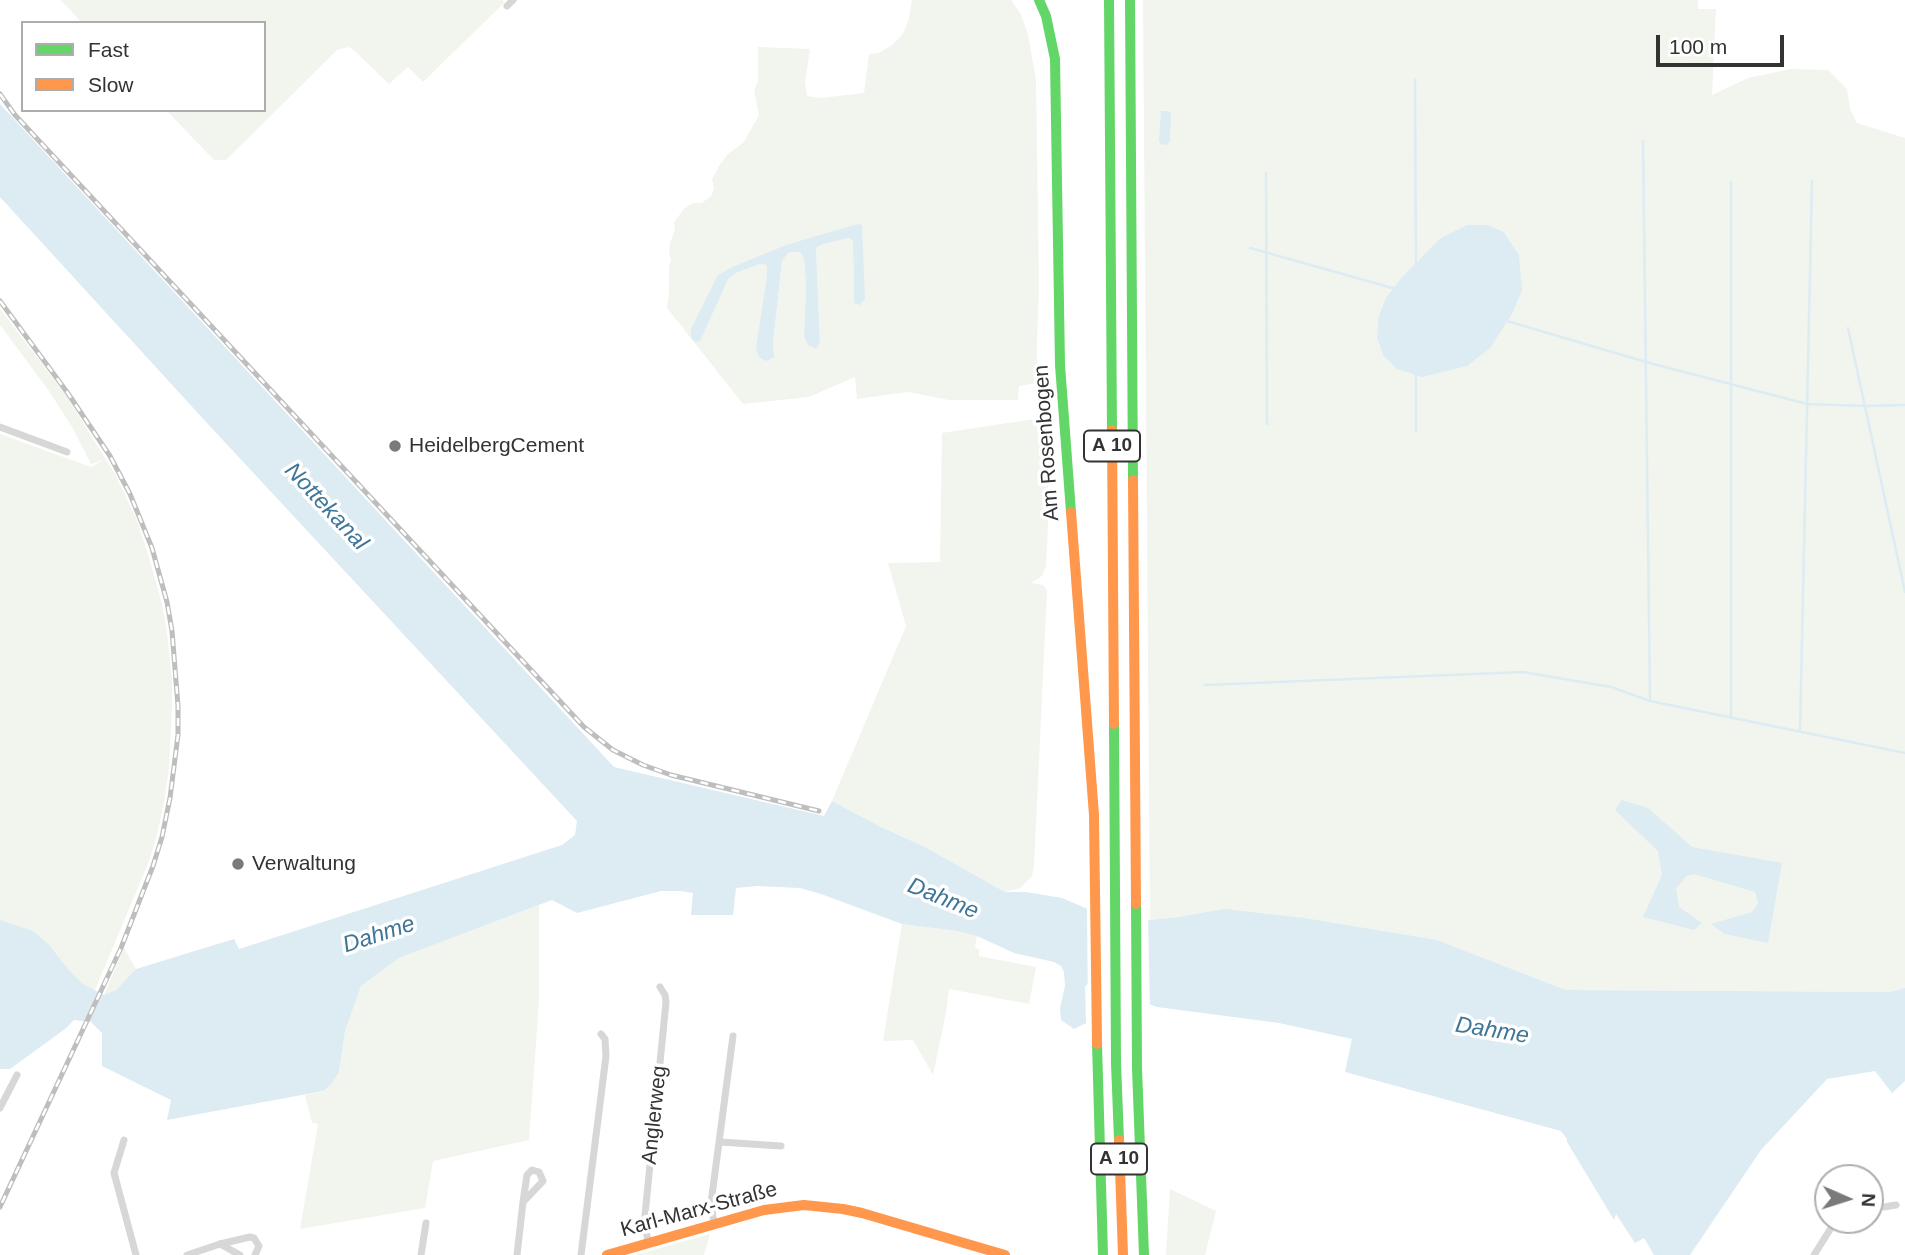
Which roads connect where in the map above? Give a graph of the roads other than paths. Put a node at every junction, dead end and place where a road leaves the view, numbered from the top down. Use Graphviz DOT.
graph roads {
  1 [pos="1038,0"];
  2 [pos="1110,3"];
  3 [pos="1130,4"];
  4 [pos="0,427"];
  5 [pos="68,452"];
  6 [pos="660,988"];
  7 [pos="601,1034"];
  8 [pos="733,1036"];
  9 [pos="17,1075"];
  10 [pos="0,1108"];
  11 [pos="124,1140"];
  12 [pos="720,1142"];
  13 [pos="780,1146"];
  14 [pos="523,1202"];
  15 [pos="1896,1205"];
  16 [pos="1884,1207"];
  17 [pos="426,1223"];
  18 [pos="714,1224"];
  19 [pos="1827,1234"];
  20 [pos="649,1243"];
  21 [pos="220,1244"];
  22 [pos="979,1251"];
  23 [pos="1103,1253"];
  24 [pos="136,1255"];
  25 [pos="187,1255"];
  26 [pos="240,1255"];
  27 [pos="255,1255"];
  28 [pos="421,1255"];
  29 [pos="517,1255"];
  30 [pos="581,1255"];
  31 [pos="607,1255"];
  32 [pos="1005,1255"];
  33 [pos="1123,1255"];
  34 [pos="1144,1255"];
  35 [pos="1814,1255"];
  1 -- 23 [label="main road, Am Rosenbogen"];
  2 -- 33 [label="main road, A 10"];
  3 -- 34 [label="main road, A 10"];
  4 -- 5 [label="street"];
  6 -- 20 [label="street, Anglerweg"];
  7 -- 30 [label="street"];
  8 -- 12 [label="street"];
  9 -- 10 [label="street"];
  11 -- 24 [label="street"];
  12 -- 13 [label="street"];
  12 -- 18 [label="street"];
  14 -- 29 [label="street"];
  15 -- 16 [label="street"];
  17 -- 28 [label="street"];
  18 -- 20 [label="main road, Karl-Marx-Straße"];
  18 -- 22 [label="main road, Karl-Marx-Straße"];
  19 -- 35 [label="street"];
  20 -- 31 [label="main road, Karl-Marx-Straße"];
  21 -- 25 [label="street"];
  21 -- 26 [label="street"];
  21 -- 27 [label="street"];
  22 -- 32 [label="main road, Karl-Marx-Straße"];
}
